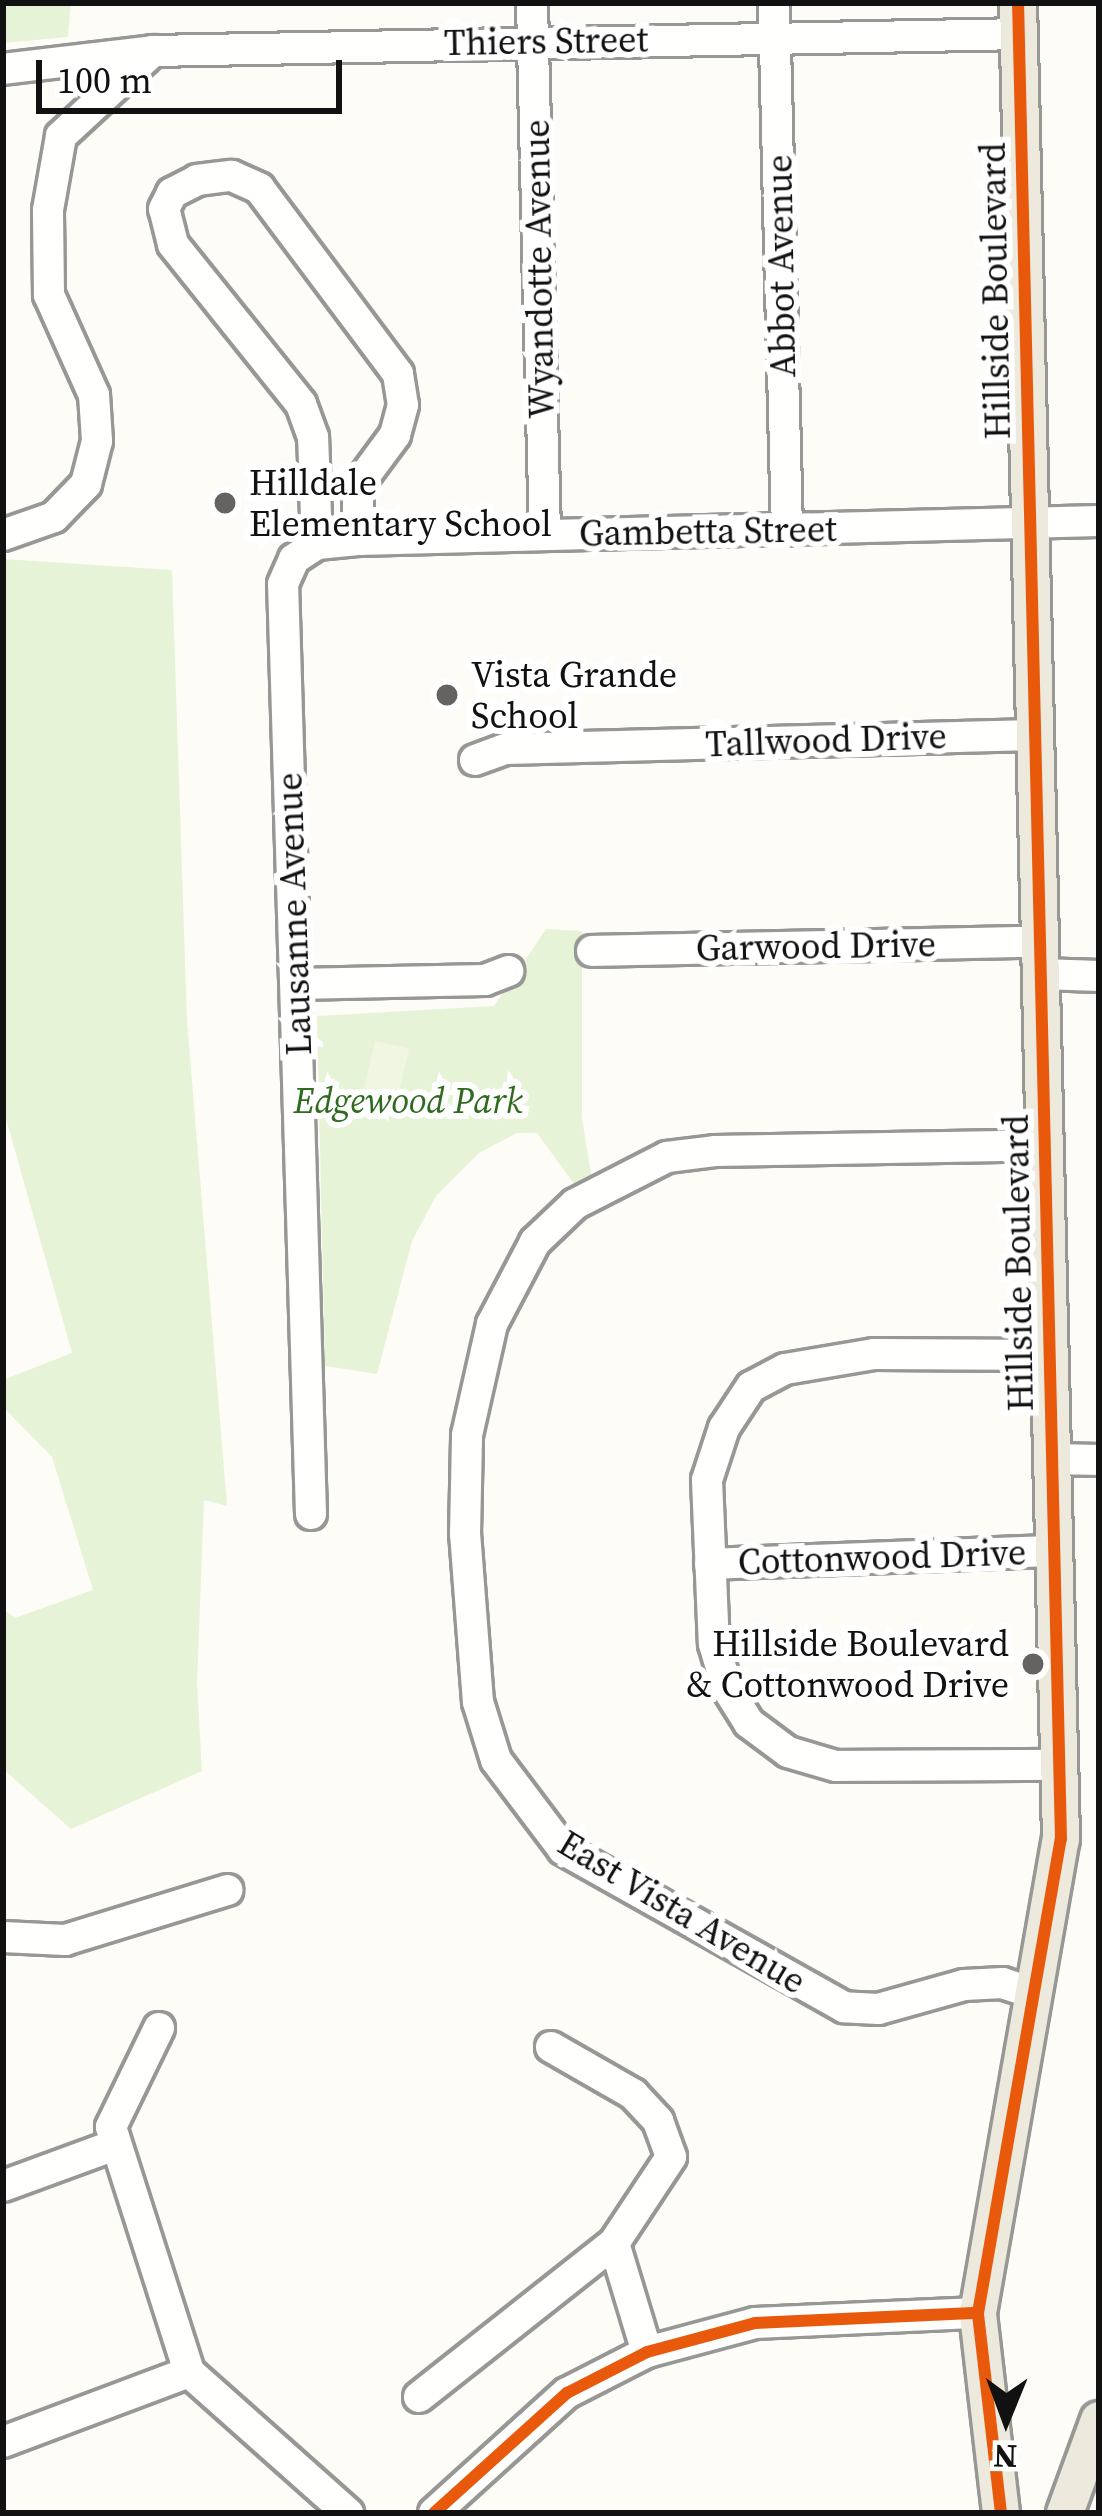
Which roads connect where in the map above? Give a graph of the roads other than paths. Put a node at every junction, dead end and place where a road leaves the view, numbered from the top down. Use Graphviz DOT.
graph roads {
  1 [pos="532,3"];
  2 [pos="774,3"];
  3 [pos="1019,19"];
  4 [pos="775,39"];
  5 [pos="533,40"];
  6 [pos="153,51"];
  7 [pos="3,69"];
  8 [pos="1099,521"];
  9 [pos="1030,522"];
  10 [pos="787,530"];
  11 [pos="3,535"];
  12 [pos="545,535"];
  13 [pos="358,540"];
  14 [pos="317,544"];
  15 [pos="1035,735"];
  16 [pos="476,760"];
  17 [pos="592,951"];
  18 [pos="1041,958"];
  19 [pos="508,970"];
  20 [pos="1099,976"];
  21 [pos="296,984"];
  22 [pos="1045,1145"];
  23 [pos="1050,1355"];
  24 [pos="1052,1459"];
  25 [pos="1099,1460"];
  26 [pos="311,1514"];
  27 [pos="1054,1551"];
  28 [pos="710,1564"];
  29 [pos="1059,1765"];
  30 [pos="228,1890"];
  31 [pos="3,1937"];
  32 [pos="1034,1993"];
  33 [pos="159,2029"];
  34 [pos="551,2047"];
  35 [pos="115,2145"];
  36 [pos="3,2186"];
  37 [pos="614,2243"];
  38 [pos="978,2313"];
  39 [pos="647,2352"];
  40 [pos="190,2372"];
  41 [pos="419,2396"];
  42 [pos="1099,2420"];
  43 [pos="3,2442"];
  44 [pos="347,2513"];
  45 [pos="434,2513"];
  46 [pos="1001,2513"];
  47 [pos="1065,2513"];
  1 -- 5 [label="street, Wyandotte Avenue"];
  2 -- 4 [label="street, Abbot Avenue"];
  3 -- 4 [label="street, Thiers Street"];
  3 -- 9 [label="main road, Hillside Boulevard"];
  4 -- 5 [label="street, Thiers Street"];
  4 -- 10 [label="street, Abbot Avenue"];
  5 -- 6 [label="street, Thiers Street"];
  5 -- 12 [label="street, Wyandotte Avenue"];
  6 -- 7 [label="street, Thiers Street"];
  6 -- 11 [label="street"];
  8 -- 9 [label="street, Gambetta Street"];
  9 -- 10 [label="street, Gambetta Street"];
  9 -- 15 [label="main road, Hillside Boulevard"];
  10 -- 12 [label="street, Gambetta Street"];
  12 -- 13 [label="street, Gambetta Street"];
  13 -- 14 [label="street, Gambetta Street"];
  13 -- 14 [label="street"];
  14 -- 21 [label="street, Lausanne Avenue"];
  15 -- 16 [label="street, Tallwood Drive"];
  15 -- 18 [label="main road, Hillside Boulevard"];
  17 -- 18 [label="street, Garwood Drive"];
  18 -- 20 [label="street, Garwood Drive"];
  18 -- 22 [label="main road, Hillside Boulevard"];
  19 -- 21 [label="street"];
  21 -- 26 [label="street, Lausanne Avenue"];
  22 -- 23 [label="main road, Hillside Boulevard"];
  22 -- 32 [label="street, East Vista Avenue"];
  23 -- 24 [label="main road, Hillside Boulevard"];
  23 -- 28 [label="street"];
  24 -- 25 [label="street"];
  24 -- 27 [label="main road, Hillside Boulevard"];
  27 -- 28 [label="street, Cottonwood Drive"];
  27 -- 29 [label="main road, Hillside Boulevard"];
  28 -- 29 [label="street"];
  29 -- 32 [label="main road, Hillside Boulevard"];
  30 -- 31 [label="street"];
  32 -- 38 [label="main road, Hillside Boulevard"];
  33 -- 35 [label="street"];
  34 -- 37 [label="street"];
  35 -- 36 [label="street"];
  35 -- 40 [label="street"];
  37 -- 39 [label="street"];
  37 -- 41 [label="street"];
  38 -- 39 [label="street"];
  38 -- 46 [label="main road, Hillside Boulevard"];
  39 -- 45 [label="street"];
  40 -- 43 [label="street"];
  40 -- 44 [label="street"];
  42 -- 47 [label="main road"];
}
